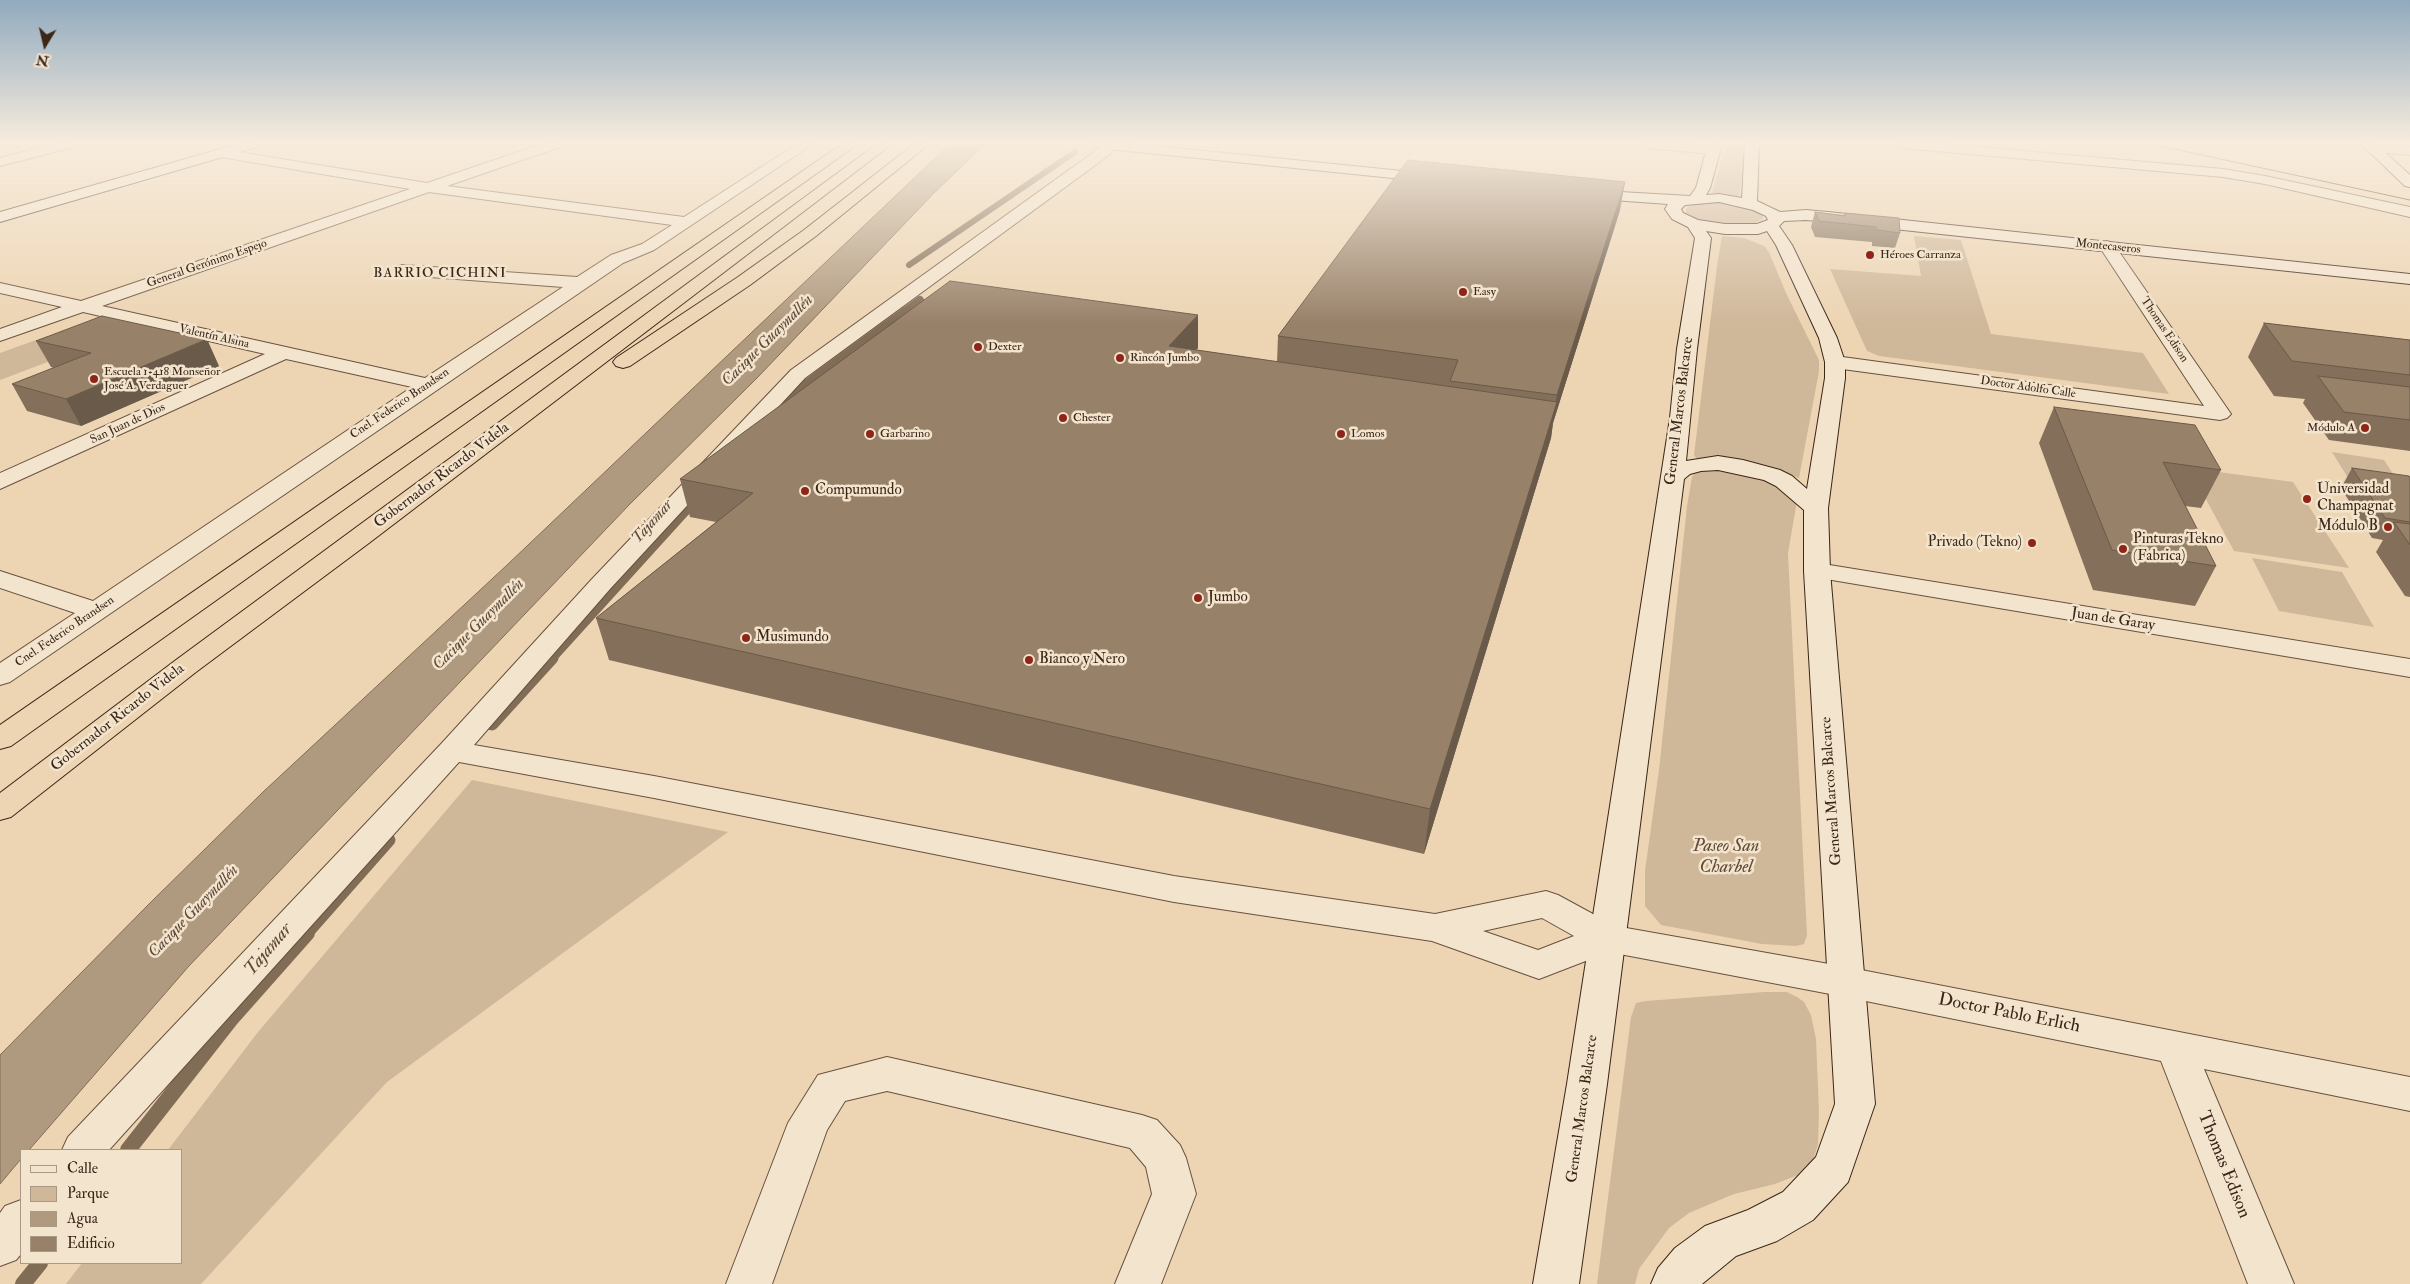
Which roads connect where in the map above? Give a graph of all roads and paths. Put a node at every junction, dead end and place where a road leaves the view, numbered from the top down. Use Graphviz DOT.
graph roads {
  1 [pos="45,204"];
  2 [pos="383,204"];
  3 [pos="550,204"];
  4 [pos="715,204"];
  5 [pos="736,204"];
  6 [pos="767,204"];
  7 [pos="804,204"];
  8 [pos="847,204"];
  9 [pos="1027,204"];
  10 [pos="1637,204"];
  11 [pos="1692,204"];
  12 [pos="1704,204"];
  13 [pos="1752,204"];
  14 [pos="2373,204"];
  15 [pos="1688,210"];
  16 [pos="2410,212"];
  17 [pos="0,217"];
  18 [pos="1773,221"];
  19 [pos="687,222"];
  20 [pos="2107,246"];
  21 [pos="403,270"];
  22 [pos="2410,279"];
  23 [pos="582,282"];
  24 [pos="0,288"];
  25 [pos="82,307"];
  26 [pos="0,335"];
  27 [pos="283,353"];
  28 [pos="1835,362"];
  29 [pos="428,385"];
  30 [pos="2220,414"];
  31 [pos="1672,476"];
  32 [pos="0,482"];
  33 [pos="1816,508"];
  34 [pos="360,538"];
  35 [pos="1817,571"];
  36 [pos="0,579"];
  37 [pos="200,600"];
  38 [pos="96,611"];
  39 [pos="186,666"];
  40 [pos="2410,668"];
  41 [pos="0,676"];
  42 [pos="0,739"];
  43 [pos="452,751"];
  44 [pos="0,809"];
  45 [pos="0,826"];
  46 [pos="1435,928"];
  47 [pos="1607,938"];
  48 [pos="1846,982"];
  49 [pos="2175,1047"];
  50 [pos="2410,1094"];
  51 [pos="84,1149"];
  52 [pos="20,1221"];
  53 [pos="0,1245"];
  54 [pos="750,1284"];
  55 [pos="1138,1284"];
  56 [pos="1556,1284"];
  57 [pos="1674,1284"];
  58 [pos="2271,1284"];
  1 -- 17 [label="street"];
  2 -- 25 [label="street, General Gerónimo Espejo"];
  3 -- 19 [label="street"];
  4 -- 19 [label="street, Cnel. Federico Brandsen"];
  5 -- 37 [label="highway"];
  6 -- 37 [label="highway"];
  7 -- 34 [label="highway, Gobernador Ricardo Videla"];
  8 -- 34 [label="highway"];
  9 -- 43 [label="street"];
  10 -- 15 [label="street"];
  11 -- 15 [label="street"];
  12 -- 15 [label="street"];
  13 -- 18 [label="street"];
  14 -- 16 [label="street"];
  15 -- 18 [label="street, Montecaseros"];
  15 -- 31 [label="street, General Marcos Balcarce"];
  18 -- 20 [label="street, Montecaseros"];
  18 -- 28 [label="street, General Marcos Balcarce"];
  19 -- 23 [label="street, Cnel. Federico Brandsen"];
  20 -- 22 [label="street, Montecaseros"];
  20 -- 30 [label="street, Thomas Edison"];
  21 -- 23 [label="street"];
  23 -- 29 [label="street, Cnel. Federico Brandsen"];
  24 -- 25 [label="street, Valentín Alsina"];
  25 -- 26 [label="street, General Gerónimo Espejo"];
  25 -- 27 [label="street, Valentín Alsina"];
  27 -- 29 [label="street, Valentín Alsina"];
  27 -- 32 [label="street, San Juan de Dios"];
  28 -- 30 [label="street, Doctor Adolfo Calle"];
  28 -- 33 [label="street, General Marcos Balcarce"];
  29 -- 38 [label="street, Cnel. Federico Brandsen"];
  31 -- 33 [label="street"];
  31 -- 47 [label="street, General Marcos Balcarce"];
  33 -- 35 [label="street, General Marcos Balcarce"];
  34 -- 39 [label="highway, Gobernador Ricardo Videla"];
  35 -- 40 [label="street, Juan de Garay"];
  35 -- 48 [label="street, General Marcos Balcarce"];
  36 -- 38 [label="street"];
  37 -- 42 [label="highway"];
  38 -- 41 [label="street, Cnel. Federico Brandsen"];
  39 -- 44 [label="highway, Gobernador Ricardo Videla"];
  39 -- 45 [label="highway"];
  43 -- 46 [label="street"];
  43 -- 51 [label="street"];
  46 -- 47 [label="street"];
  46 -- 47 [label="street"];
  47 -- 48 [label="street, Doctor Pablo Erlich"];
  47 -- 56 [label="street, General Marcos Balcarce"];
  48 -- 49 [label="street, Doctor Pablo Erlich"];
  48 -- 57 [label="street, General Marcos Balcarce"];
  49 -- 50 [label="street, Doctor Pablo Erlich"];
  49 -- 58 [label="street, Thomas Edison"];
  52 -- 53 [label="street"];
  54 -- 55 [label="street"];
}
